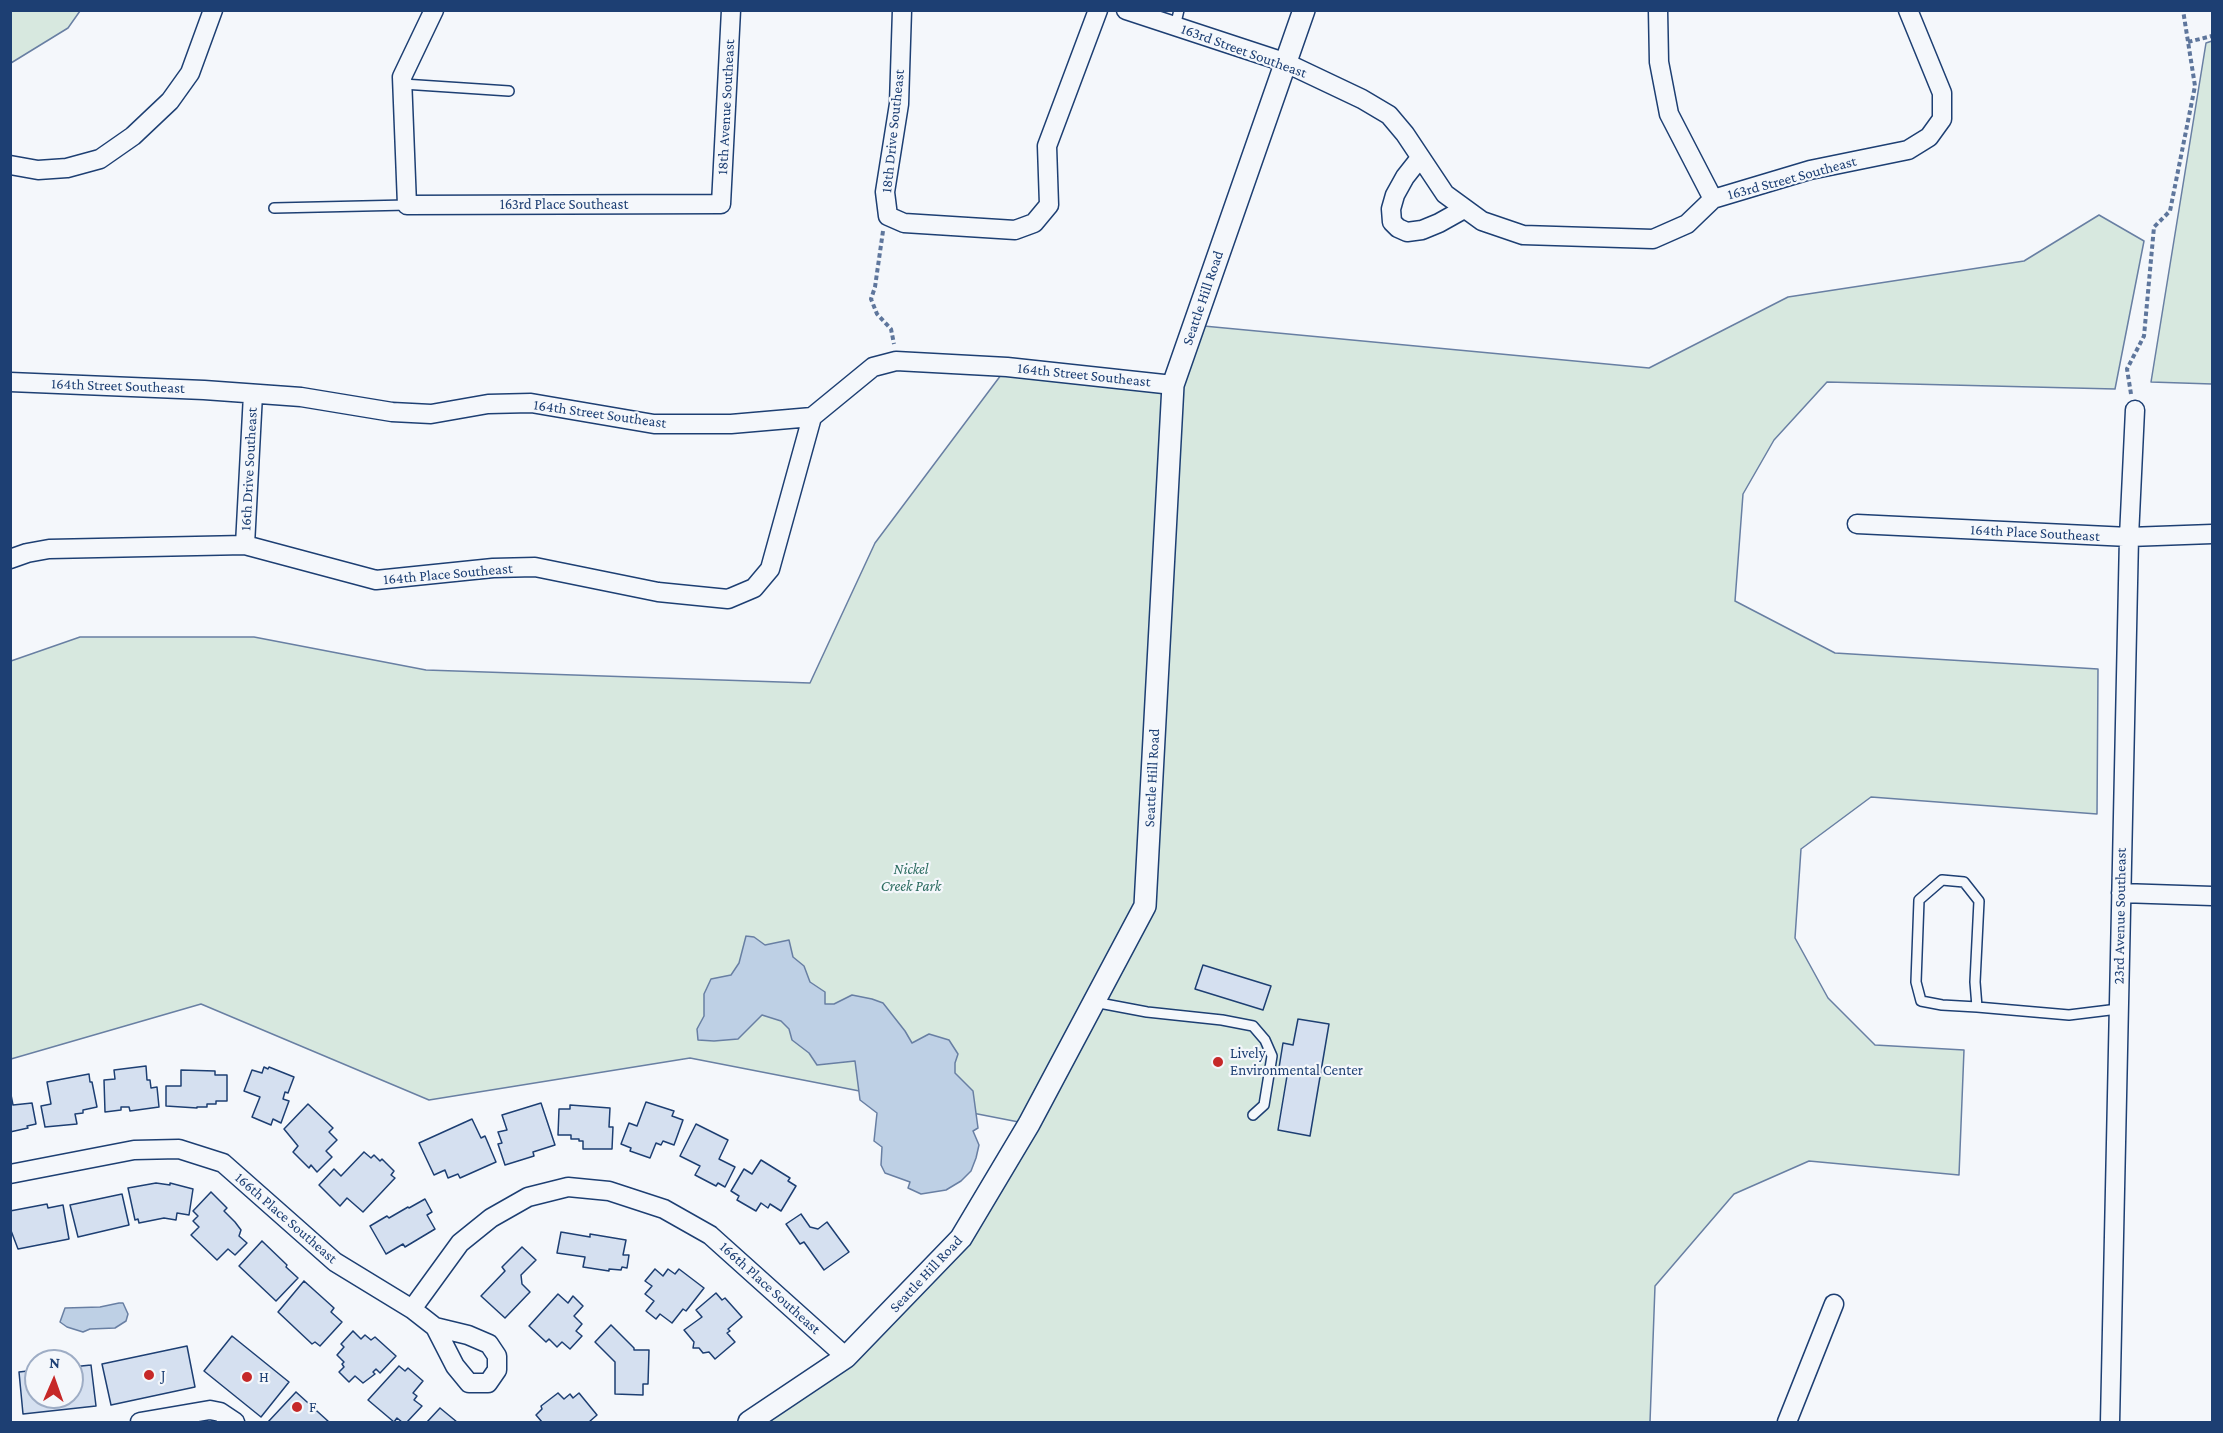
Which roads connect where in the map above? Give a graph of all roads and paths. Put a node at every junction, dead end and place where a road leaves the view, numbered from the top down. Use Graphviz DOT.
graph roads {
  1 [pos="213,10"];
  2 [pos="434,10"];
  3 [pos="731,10"];
  4 [pos="902,10"];
  5 [pos="1098,10"];
  6 [pos="1126,10"];
  7 [pos="1304,10"];
  8 [pos="1658,10"];
  9 [pos="1908,10"];
  10 [pos="2183,10"];
  11 [pos="1177,19"];
  12 [pos="2212,36"];
  13 [pos="2188,42"];
  14 [pos="1284,62"];
  15 [pos="403,84"];
  16 [pos="509,91"];
  17 [pos="1420,158"];
  18 [pos="10,165"];
  19 [pos="1713,199"];
  20 [pos="721,204"];
  21 [pos="407,205"];
  22 [pos="274,208"];
  23 [pos="1464,209"];
  24 [pos="888,216"];
  25 [pos="896,361"];
  26 [pos="10,382"];
  27 [pos="1173,385"];
  28 [pos="253,394"];
  29 [pos="2135,414"];
  30 [pos="812,417"];
  31 [pos="1857,524"];
  32 [pos="2212,534"];
  33 [pos="2129,537"];
  34 [pos="245,545"];
  35 [pos="10,559"];
  36 [pos="2121,893"];
  37 [pos="2212,896"];
  38 [pos="1094,1002"];
  39 [pos="1977,1007"];
  40 [pos="2118,1009"];
  41 [pos="1253,1115"];
  42 [pos="10,1174"];
  43 [pos="1834,1304"];
  44 [pos="412,1309"];
  45 [pos="435,1327"];
  46 [pos="846,1357"];
  47 [pos="140,1422"];
  48 [pos="235,1422"];
  49 [pos="749,1422"];
  50 [pos="1787,1422"];
  51 [pos="2110,1422"];
  1 -- 18 [label="street"];
  2 -- 15 [label="street"];
  3 -- 20 [label="street, 18th Avenue Southeast"];
  4 -- 24 [label="street, 18th Drive Southeast"];
  5 -- 24 [label="street"];
  6 -- 11 [label="street, 163rd Street Southeast"];
  7 -- 14 [label="street, Seattle Hill Road"];
  8 -- 19 [label="street"];
  9 -- 19 [label="street, 163rd Street Southeast"];
  10 -- 13 [label="path"];
  11 -- 14 [label="street, 163rd Street Southeast"];
  12 -- 13 [label="path"];
  13 -- 29 [label="path"];
  14 -- 17 [label="street, 163rd Street Southeast"];
  14 -- 27 [label="street, Seattle Hill Road"];
  15 -- 16 [label="lane"];
  15 -- 21 [label="street"];
  17 -- 23 [label="street, 163rd Street Southeast"];
  17 -- 23 [label="street"];
  19 -- 23 [label="street, 163rd Street Southeast"];
  20 -- 21 [label="street, 163rd Place Southeast"];
  21 -- 22 [label="lane"];
  24 -- 25 [label="path"];
  25 -- 27 [label="street, 164th Street Southeast"];
  25 -- 30 [label="street, 164th Street Southeast"];
  26 -- 28 [label="street, 164th Street Southeast"];
  27 -- 38 [label="street, Seattle Hill Road"];
  28 -- 30 [label="street, 164th Street Southeast"];
  28 -- 34 [label="street, 16th Drive Southeast"];
  29 -- 33 [label="street, 23rd Avenue Southeast"];
  30 -- 34 [label="street, 164th Place Southeast"];
  31 -- 33 [label="street, 164th Place Southeast"];
  32 -- 33 [label="street, 164th Place Southeast"];
  33 -- 36 [label="street, 23rd Avenue Southeast"];
  34 -- 35 [label="street, 164th Place Southeast"];
  36 -- 37 [label="street"];
  36 -- 40 [label="street, 23rd Avenue Southeast"];
  38 -- 41 [label="lane"];
  38 -- 46 [label="street, Seattle Hill Road"];
  39 -- 39 [label="lane"];
  39 -- 40 [label="lane"];
  40 -- 51 [label="street, 23rd Avenue Southeast"];
  42 -- 44 [label="street, 166th Place Southeast"];
  43 -- 50 [label="street"];
  44 -- 45 [label="street"];
  44 -- 46 [label="street, 166th Place Southeast"];
  46 -- 49 [label="street, Seattle Hill Road"];
  47 -- 48 [label="street"];
}
